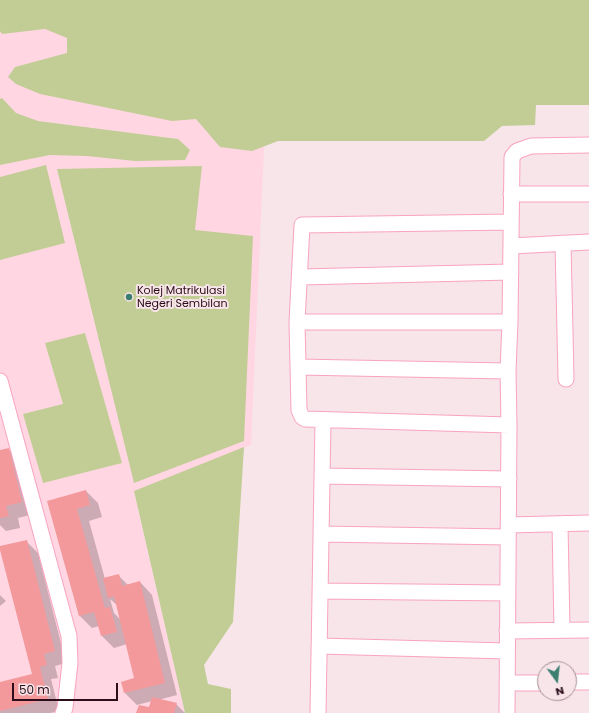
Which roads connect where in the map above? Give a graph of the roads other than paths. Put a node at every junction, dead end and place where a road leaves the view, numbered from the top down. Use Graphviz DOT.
graph roads {
  1 [pos="589,145"];
  2 [pos="511,194"];
  3 [pos="589,194"];
  4 [pos="511,222"];
  5 [pos="589,242"];
  6 [pos="563,243"];
  7 [pos="511,246"];
  8 [pos="511,272"];
  9 [pos="300,277"];
  10 [pos="297,322"];
  11 [pos="510,322"];
  12 [pos="298,367"];
  13 [pos="508,371"];
  14 [pos="566,379"];
  15 [pos="0,381"];
  16 [pos="323,420"];
  17 [pos="509,425"];
  18 [pos="322,476"];
  19 [pos="509,480"];
  20 [pos="589,523"];
  21 [pos="560,524"];
  22 [pos="508,531"];
  23 [pos="322,534"];
  24 [pos="320,591"];
  25 [pos="508,593"];
  26 [pos="562,630"];
  27 [pos="589,630"];
  28 [pos="507,631"];
  29 [pos="318,646"];
  30 [pos="507,651"];
  31 [pos="577,682"];
  32 [pos="589,682"];
  33 [pos="507,683"];
  34 [pos="537,683"];
  35 [pos="63,713"];
  36 [pos="318,713"];
  37 [pos="507,713"];
  1 -- 2 [label="street"];
  2 -- 3 [label="street"];
  2 -- 4 [label="street"];
  4 -- 7 [label="street"];
  4 -- 9 [label="street"];
  5 -- 6 [label="street"];
  6 -- 7 [label="street"];
  6 -- 14 [label="street"];
  7 -- 8 [label="street"];
  8 -- 9 [label="street"];
  8 -- 11 [label="street"];
  9 -- 10 [label="street"];
  10 -- 11 [label="street"];
  10 -- 12 [label="street"];
  11 -- 13 [label="street"];
  12 -- 13 [label="street"];
  12 -- 16 [label="street"];
  13 -- 17 [label="street"];
  15 -- 35 [label="street"];
  16 -- 17 [label="street"];
  16 -- 18 [label="street"];
  17 -- 19 [label="street"];
  18 -- 19 [label="street"];
  18 -- 23 [label="street"];
  19 -- 22 [label="street"];
  20 -- 21 [label="street"];
  21 -- 22 [label="street"];
  21 -- 26 [label="street"];
  22 -- 23 [label="street"];
  22 -- 25 [label="street"];
  23 -- 24 [label="street"];
  24 -- 25 [label="street"];
  24 -- 29 [label="street"];
  25 -- 28 [label="street"];
  26 -- 27 [label="street"];
  26 -- 28 [label="street"];
  28 -- 30 [label="street"];
  29 -- 30 [label="street"];
  29 -- 36 [label="street"];
  30 -- 33 [label="street"];
  31 -- 32 [label="street"];
  33 -- 34 [label="street"];
  33 -- 37 [label="street"];
}
